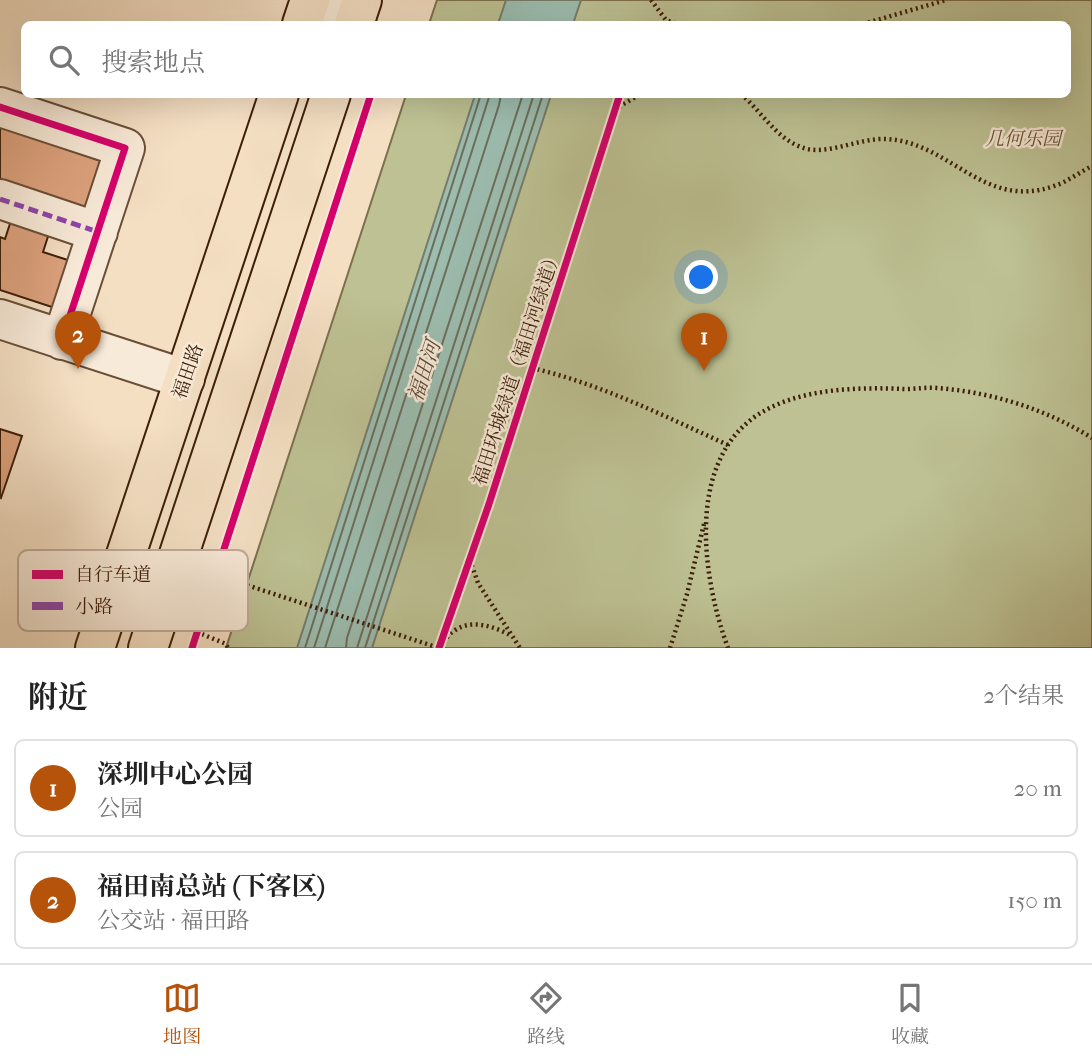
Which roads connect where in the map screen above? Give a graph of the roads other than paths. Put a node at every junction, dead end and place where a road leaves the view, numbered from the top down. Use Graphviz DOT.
graph roads {
  1 [pos="313,0"];
  2 [pos="358,13"];
  3 [pos="303,21"];
  4 [pos="278,98"];
  5 [pos="330,98"];
  6 [pos="0,107"];
  7 [pos="0,199"];
  8 [pos="98,232"];
  9 [pos="0,318"];
  10 [pos="62,340"];
  11 [pos="185,379"];
  12 [pos="128,550"];
  13 [pos="180,550"];
  14 [pos="101,631"];
  15 [pos="154,631"];
  16 [pos="95,648"];
  17 [pos="148,648"];
  1 -- 2 [label="street"];
  1 -- 3 [label="main road"];
  4 -- 11 [label="main road, 福田路"];
  5 -- 13 [label="main road"];
  6 -- 8 [label="street"];
  7 -- 8 [label="street"];
  8 -- 10 [label="street"];
  9 -- 10 [label="street"];
  10 -- 11 [label="street"];
  11 -- 12 [label="main road, 福田路"];
  14 -- 16 [label="main road, 福田路"];
  15 -- 17 [label="main road"];
}
